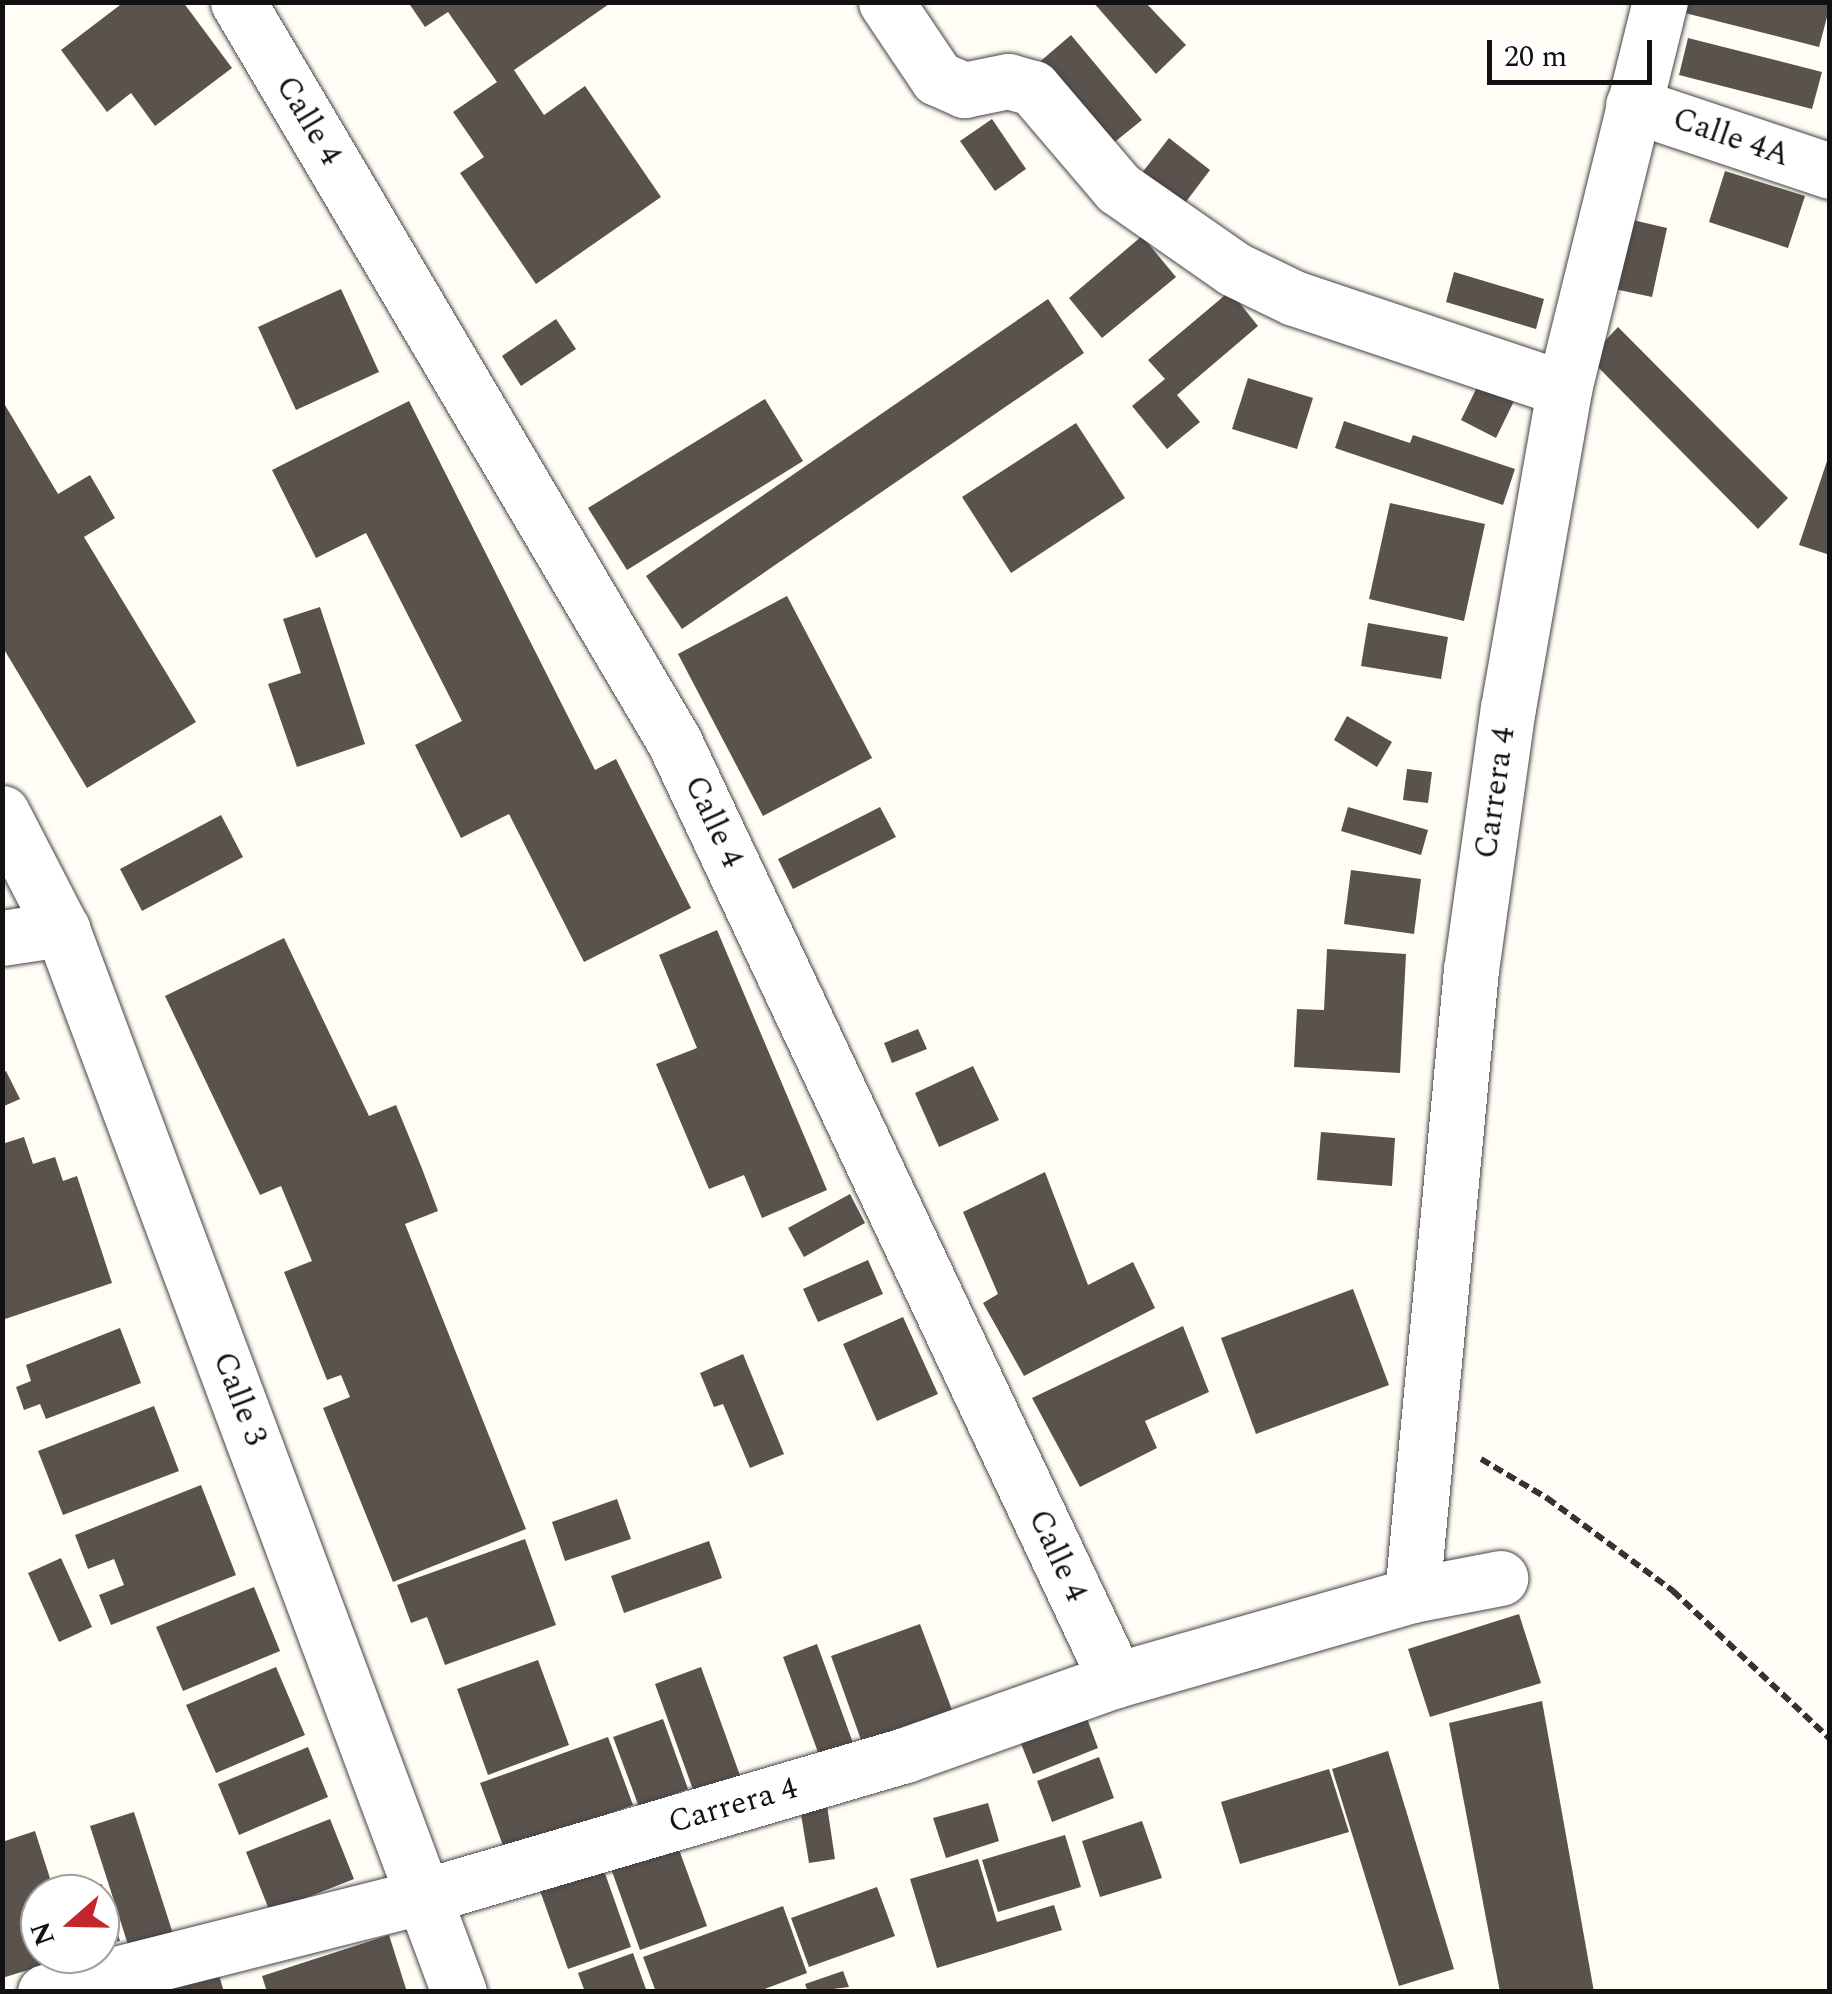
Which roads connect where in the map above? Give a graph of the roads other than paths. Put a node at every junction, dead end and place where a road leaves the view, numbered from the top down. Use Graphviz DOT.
graph roads {
  1 [pos="238,2"];
  2 [pos="886,2"];
  3 [pos="1660,2"];
  4 [pos="1633,105"];
  5 [pos="1830,171"];
  6 [pos="1564,388"];
  7 [pos="2,813"];
  8 [pos="62,930"];
  9 [pos="2,938"];
  10 [pos="1500,1578"];
  11 [pos="1412,1596"];
  12 [pos="1116,1680"];
  13 [pos="426,1896"];
  14 [pos="46,1992"];
  15 [pos="459,1992"];
  1 -- 12 [label="street, Calle 4"];
  2 -- 6 [label="street"];
  3 -- 4 [label="street, Carrera 4"];
  4 -- 5 [label="street, Calle 4A"];
  4 -- 6 [label="street, Carrera 4"];
  6 -- 11 [label="street, Carrera 4"];
  7 -- 8 [label="street, Calle 3"];
  8 -- 9 [label="street"];
  8 -- 13 [label="street, Calle 3"];
  10 -- 11 [label="street, Carrera 4"];
  11 -- 12 [label="street, Carrera 4"];
  12 -- 13 [label="street, Carrera 4"];
  13 -- 14 [label="street, Carrera 4"];
  13 -- 15 [label="street, Calle 3"];
}
